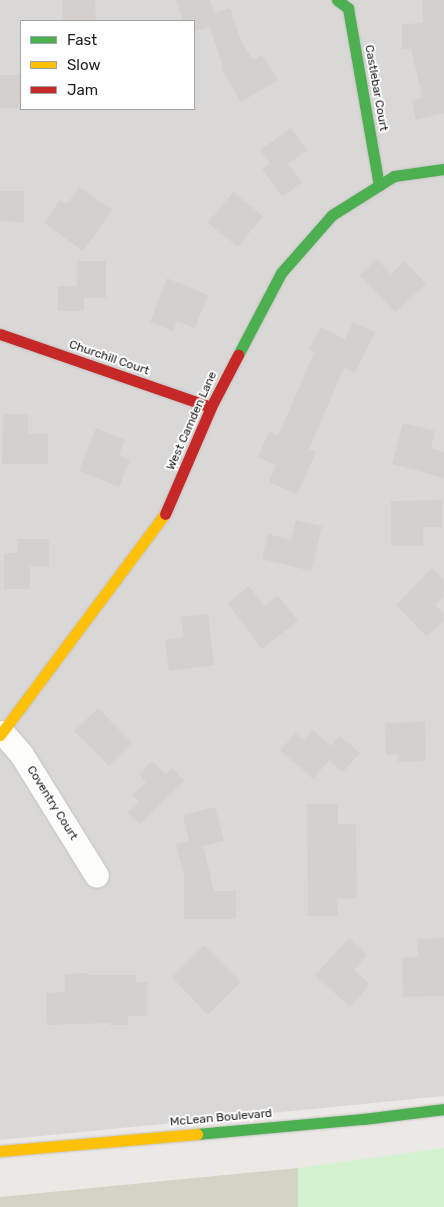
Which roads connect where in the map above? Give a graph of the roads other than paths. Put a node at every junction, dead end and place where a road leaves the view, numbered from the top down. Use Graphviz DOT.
graph roads {
  1 [pos="337,0"];
  2 [pos="444,170"];
  3 [pos="379,185"];
  4 [pos="0,334"];
  5 [pos="211,407"];
  6 [pos="1,733"];
  7 [pos="97,876"];
  8 [pos="444,1109"];
  9 [pos="0,1151"];
  1 -- 3 [label="street, Castlebar Court"];
  2 -- 3 [label="street, West Camden Lane"];
  3 -- 5 [label="street, West Camden Lane"];
  4 -- 5 [label="street, Churchill Court"];
  5 -- 6 [label="street, West Camden Lane"];
  6 -- 7 [label="street, Coventry Court"];
  8 -- 9 [label="street, McLean Boulevard"];
}
